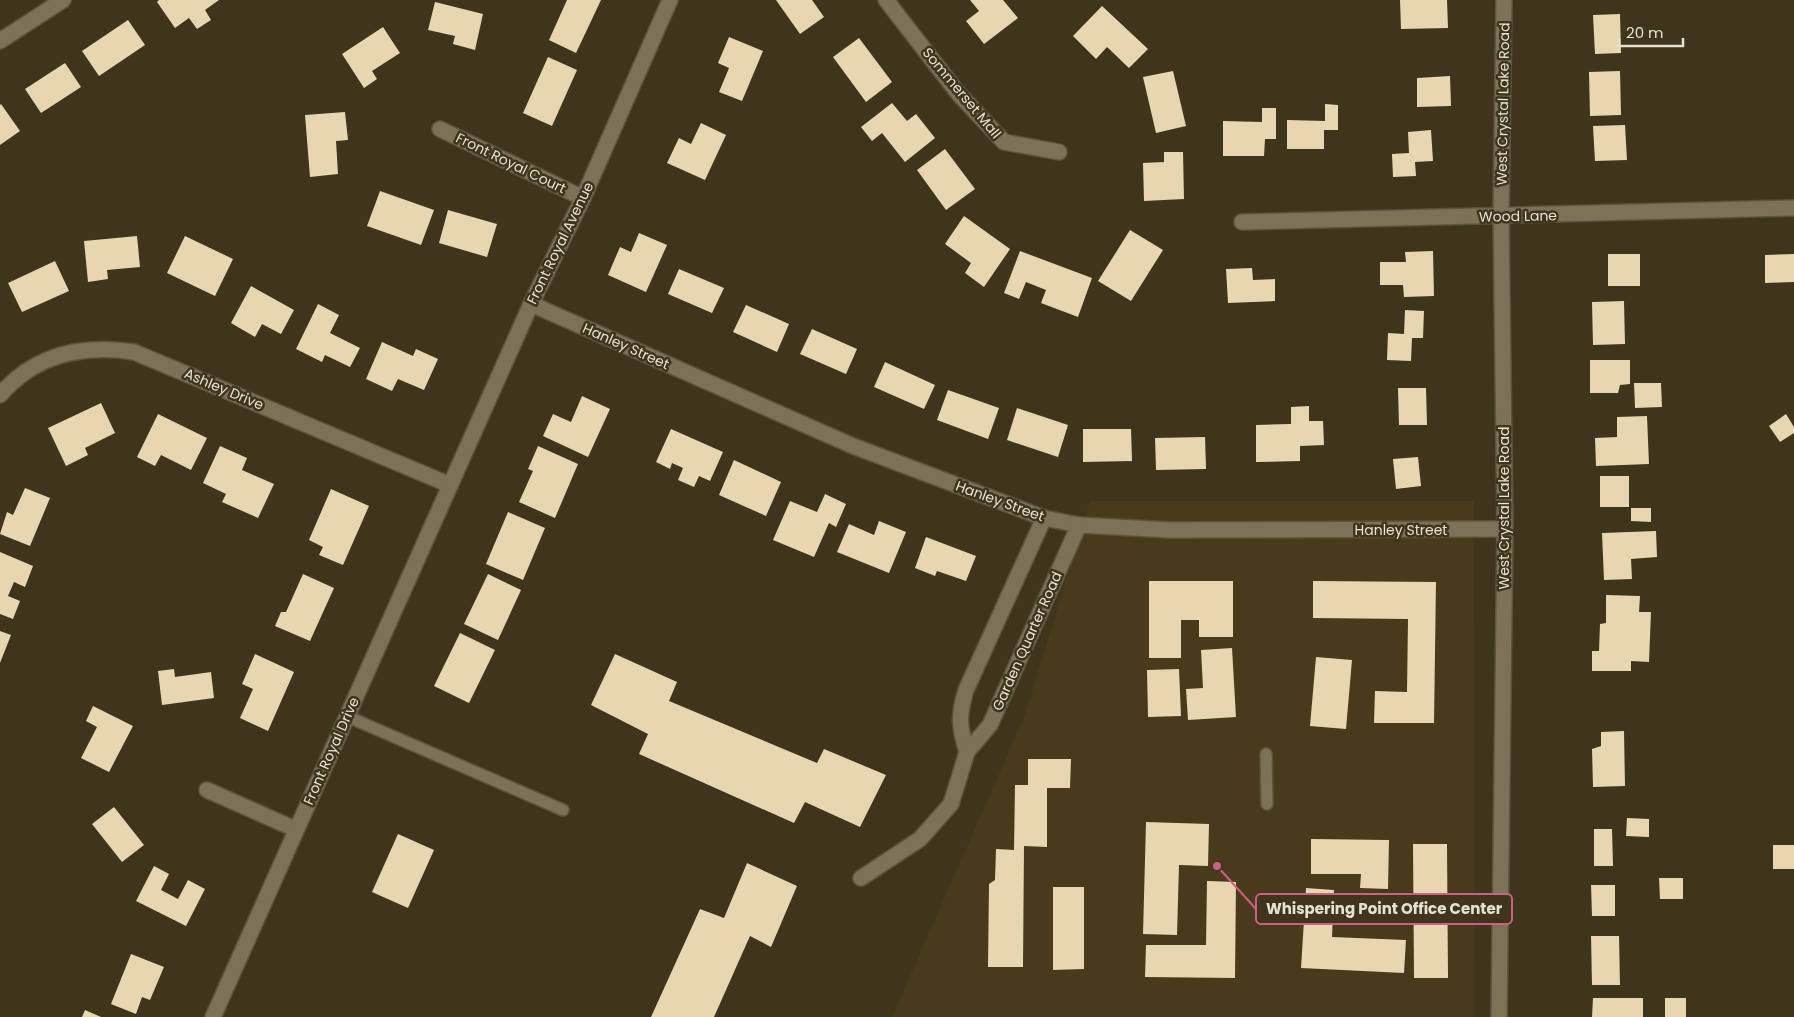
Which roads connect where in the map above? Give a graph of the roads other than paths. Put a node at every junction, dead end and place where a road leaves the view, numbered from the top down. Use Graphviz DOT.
graph roads {
  1 [pos="63,0"];
  2 [pos="670,0"];
  3 [pos="886,0"];
  4 [pos="1504,0"];
  5 [pos="0,41"];
  6 [pos="440,128"];
  7 [pos="1059,152"];
  8 [pos="583,198"];
  9 [pos="1794,208"];
  10 [pos="1501,216"];
  11 [pos="1242,222"];
  12 [pos="531,304"];
  13 [pos="0,394"];
  14 [pos="450,485"];
  15 [pos="1044,518"];
  16 [pos="1078,524"];
  17 [pos="1505,530"];
  18 [pos="346,716"];
  19 [pos="967,752"];
  20 [pos="1266,754"];
  21 [pos="207,790"];
  22 [pos="1267,804"];
  23 [pos="563,810"];
  24 [pos="296,829"];
  25 [pos="861,878"];
  26 [pos="213,1017"];
  27 [pos="1499,1017"];
  1 -- 5 [label="street"];
  2 -- 8 [label="street, Front Royal Avenue"];
  3 -- 7 [label="street, Sommerset Mall"];
  4 -- 10 [label="street, West Crystal Lake Road"];
  6 -- 8 [label="street, Front Royal Court"];
  8 -- 12 [label="street, Front Royal Avenue"];
  9 -- 10 [label="street, Wood Lane"];
  10 -- 11 [label="street, Wood Lane"];
  10 -- 17 [label="street, West Crystal Lake Road"];
  12 -- 14 [label="street, Front Royal Avenue"];
  12 -- 15 [label="street, Hanley Street"];
  13 -- 14 [label="street, Ashley Drive"];
  14 -- 18 [label="street, Front Royal Drive"];
  15 -- 16 [label="street, Hanley Street"];
  15 -- 19 [label="street"];
  16 -- 17 [label="street, Hanley Street"];
  16 -- 19 [label="street, Garden Quarter Road"];
  17 -- 27 [label="street, West Crystal Lake Road"];
  18 -- 23 [label="lane"];
  18 -- 24 [label="street, Front Royal Drive"];
  19 -- 25 [label="street, Garden Quarter Road"];
  20 -- 22 [label="lane"];
  21 -- 24 [label="street"];
  24 -- 26 [label="street, Front Royal Drive"];
}
